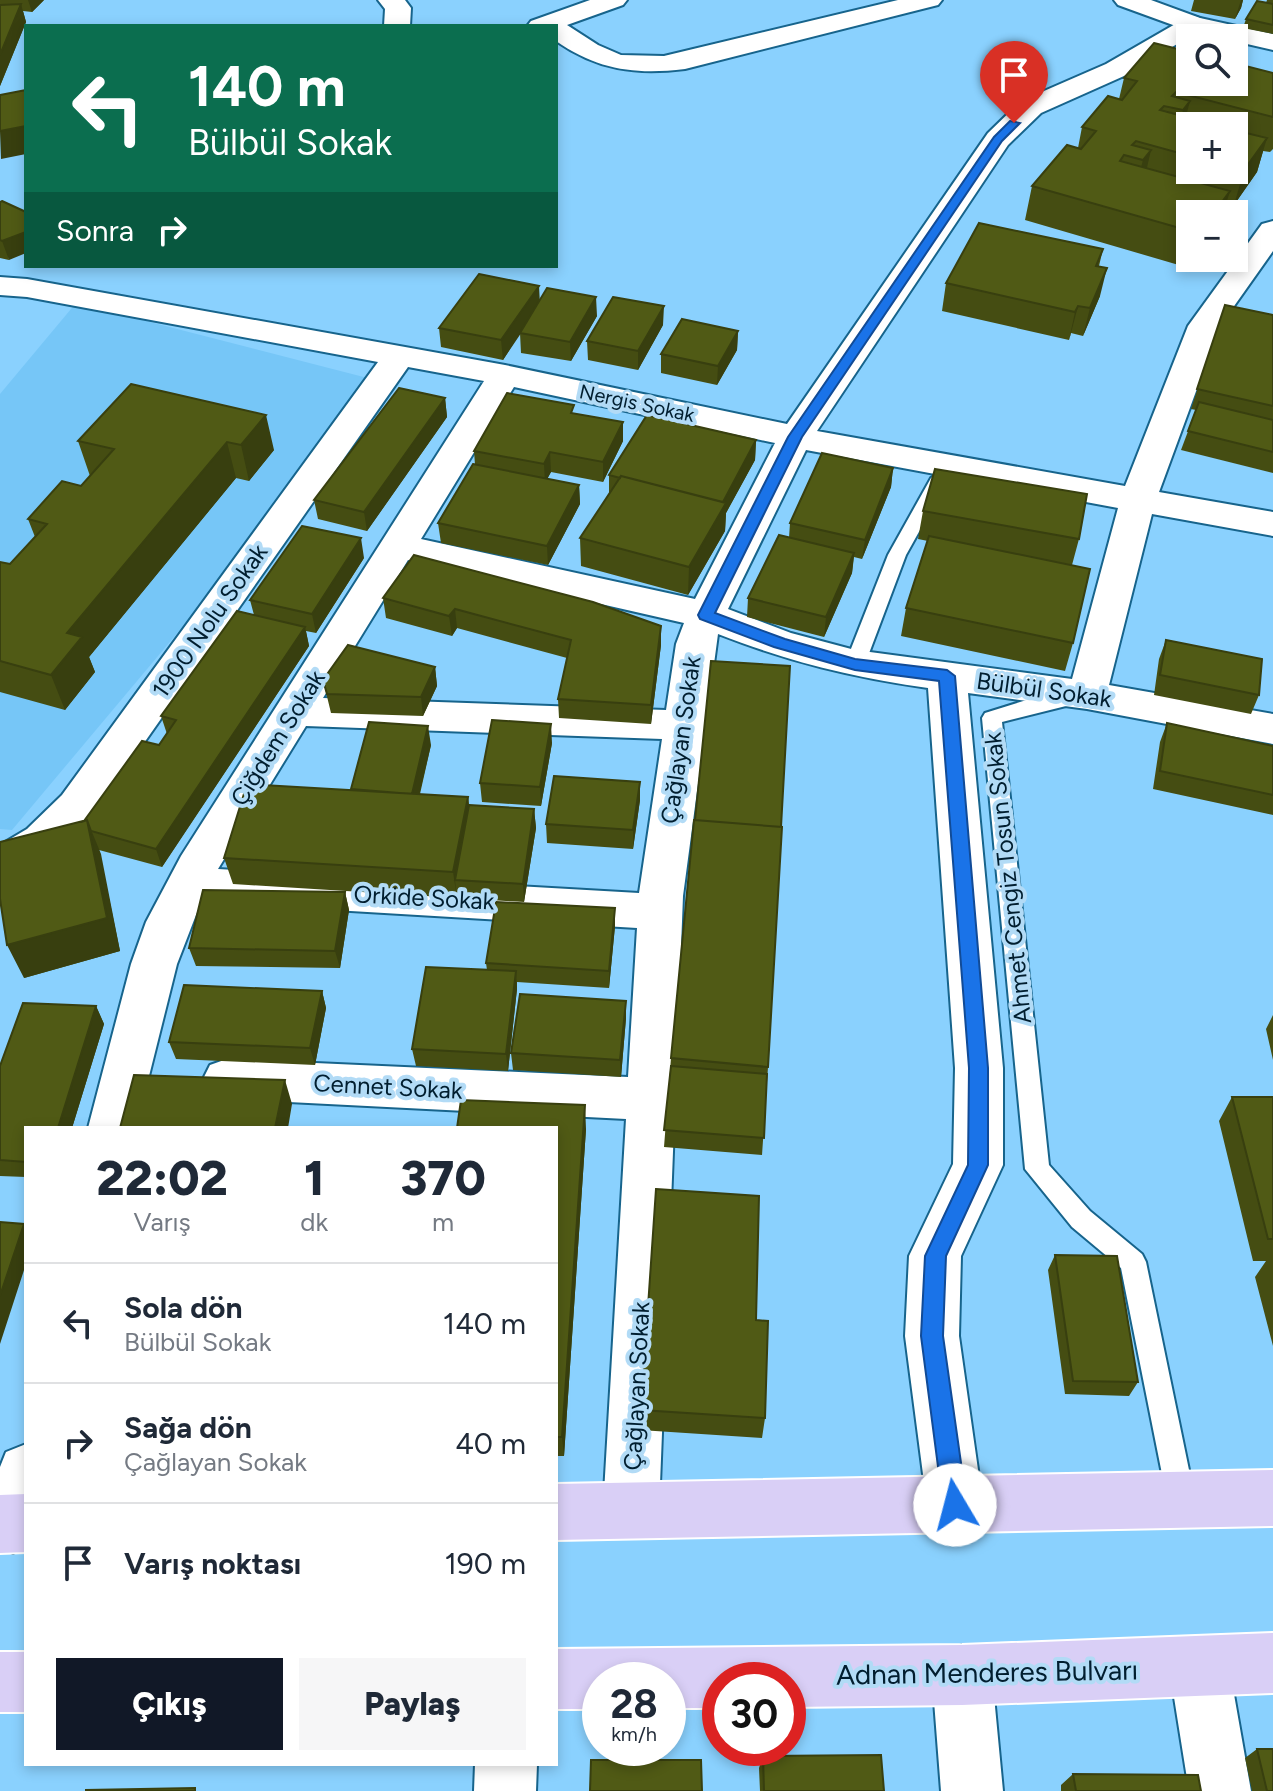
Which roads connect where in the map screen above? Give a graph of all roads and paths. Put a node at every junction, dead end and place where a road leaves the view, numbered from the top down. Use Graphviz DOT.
graph roads {
  1 [pos="391,0"];
  2 [pos="614,0"];
  3 [pos="825,0"];
  4 [pos="929,0"];
  5 [pos="1127,0"];
  6 [pos="852,19"];
  7 [pos="397,24"];
  8 [pos="554,24"];
  9 [pos="1193,24"];
  10 [pos="558,32"];
  11 [pos="1176,36"];
  12 [pos="1248,36"];
  13 [pos="1273,42"];
  14 [pos="1273,230"];
  15 [pos="0,286"];
  16 [pos="399,356"];
  17 [pos="505,375"];
  18 [pos="795,437"];
  19 [pos="946,466"];
  20 [pos="1138,500"];
  21 [pos="1273,524"];
  22 [pos="397,546"];
  23 [pos="706,615"];
  24 [pos="855,664"];
  25 [pos="947,676"];
  26 [pos="1087,695"];
  27 [pos="294,711"];
  28 [pos="683,725"];
  29 [pos="1273,729"];
  30 [pos="0,862"];
  31 [pos="189,884"];
  32 [pos="660,912"];
  33 [pos="125,1075"];
  34 [pos="651,1099"];
  35 [pos="112,1126"];
  36 [pos="1273,1498"];
  37 [pos="1181,1500"];
  38 [pos="955,1505"];
  39 [pos="631,1510"];
  40 [pos="558,1512"];
  41 [pos="1273,1663"];
  42 [pos="1199,1666"];
  43 [pos="962,1675"];
  44 [pos="558,1679"];
  45 [pos="0,1682"];
  46 [pos="24,1682"];
  47 [pos="506,1766"];
  48 [pos="505,1791"];
  49 [pos="972,1791"];
  50 [pos="1220,1791"];
  1 -- 7 [label="street"];
  2 -- 8 [label="street"];
  3 -- 6 [label="street"];
  4 -- 6 [label="street"];
  5 -- 9 [label="street"];
  6 -- 10 [label="street"];
  11 -- 18 [label="street, Çağlayan Sokak"];
  12 -- 13 [label="street"];
  14 -- 20 [label="street"];
  15 -- 16 [label="street, Nergis Sokak"];
  16 -- 17 [label="street, Nergis Sokak"];
  16 -- 30 [label="street, 1900 Nolu Sokak"];
  17 -- 18 [label="street, Nergis Sokak"];
  17 -- 22 [label="street, Çiğdem Sokak"];
  18 -- 19 [label="street, Nergis Sokak"];
  18 -- 23 [label="street, Çağlayan Sokak"];
  19 -- 20 [label="street, Nergis Sokak"];
  19 -- 24 [label="lane"];
  20 -- 21 [label="street, Nergis Sokak"];
  20 -- 26 [label="street"];
  22 -- 23 [label="street, Bülbül Sokak"];
  22 -- 27 [label="street, Çiğdem Sokak"];
  23 -- 24 [label="street, Bülbül Sokak"];
  23 -- 28 [label="street, Çağlayan Sokak"];
  24 -- 25 [label="street, Bülbül Sokak"];
  25 -- 26 [label="street, Bülbül Sokak"];
  25 -- 38 [label="street"];
  26 -- 29 [label="street, Bülbül Sokak"];
  26 -- 37 [label="lane, Ahmet Cengiz Tosun Sokak"];
  27 -- 28 [label="street"];
  27 -- 31 [label="street, Çiğdem Sokak"];
  28 -- 32 [label="street, Çağlayan Sokak"];
  31 -- 32 [label="street, Orkide Sokak"];
  31 -- 33 [label="street, Çiğdem Sokak"];
  32 -- 34 [label="street, Çağlayan Sokak"];
  33 -- 34 [label="street, Cennet Sokak"];
  33 -- 35 [label="street, Çiğdem Sokak"];
  34 -- 39 [label="street, Çağlayan Sokak"];
  36 -- 37 [label="highway"];
  37 -- 38 [label="highway"];
  38 -- 39 [label="highway"];
  39 -- 40 [label="highway"];
  41 -- 42 [label="highway, Adnan Menderes Bulvarı"];
  42 -- 43 [label="highway, Adnan Menderes Bulvarı"];
  42 -- 50 [label="street"];
  43 -- 44 [label="highway, Adnan Menderes Bulvarı"];
  43 -- 49 [label="street"];
  45 -- 46 [label="highway"];
  47 -- 48 [label="street"];
}
